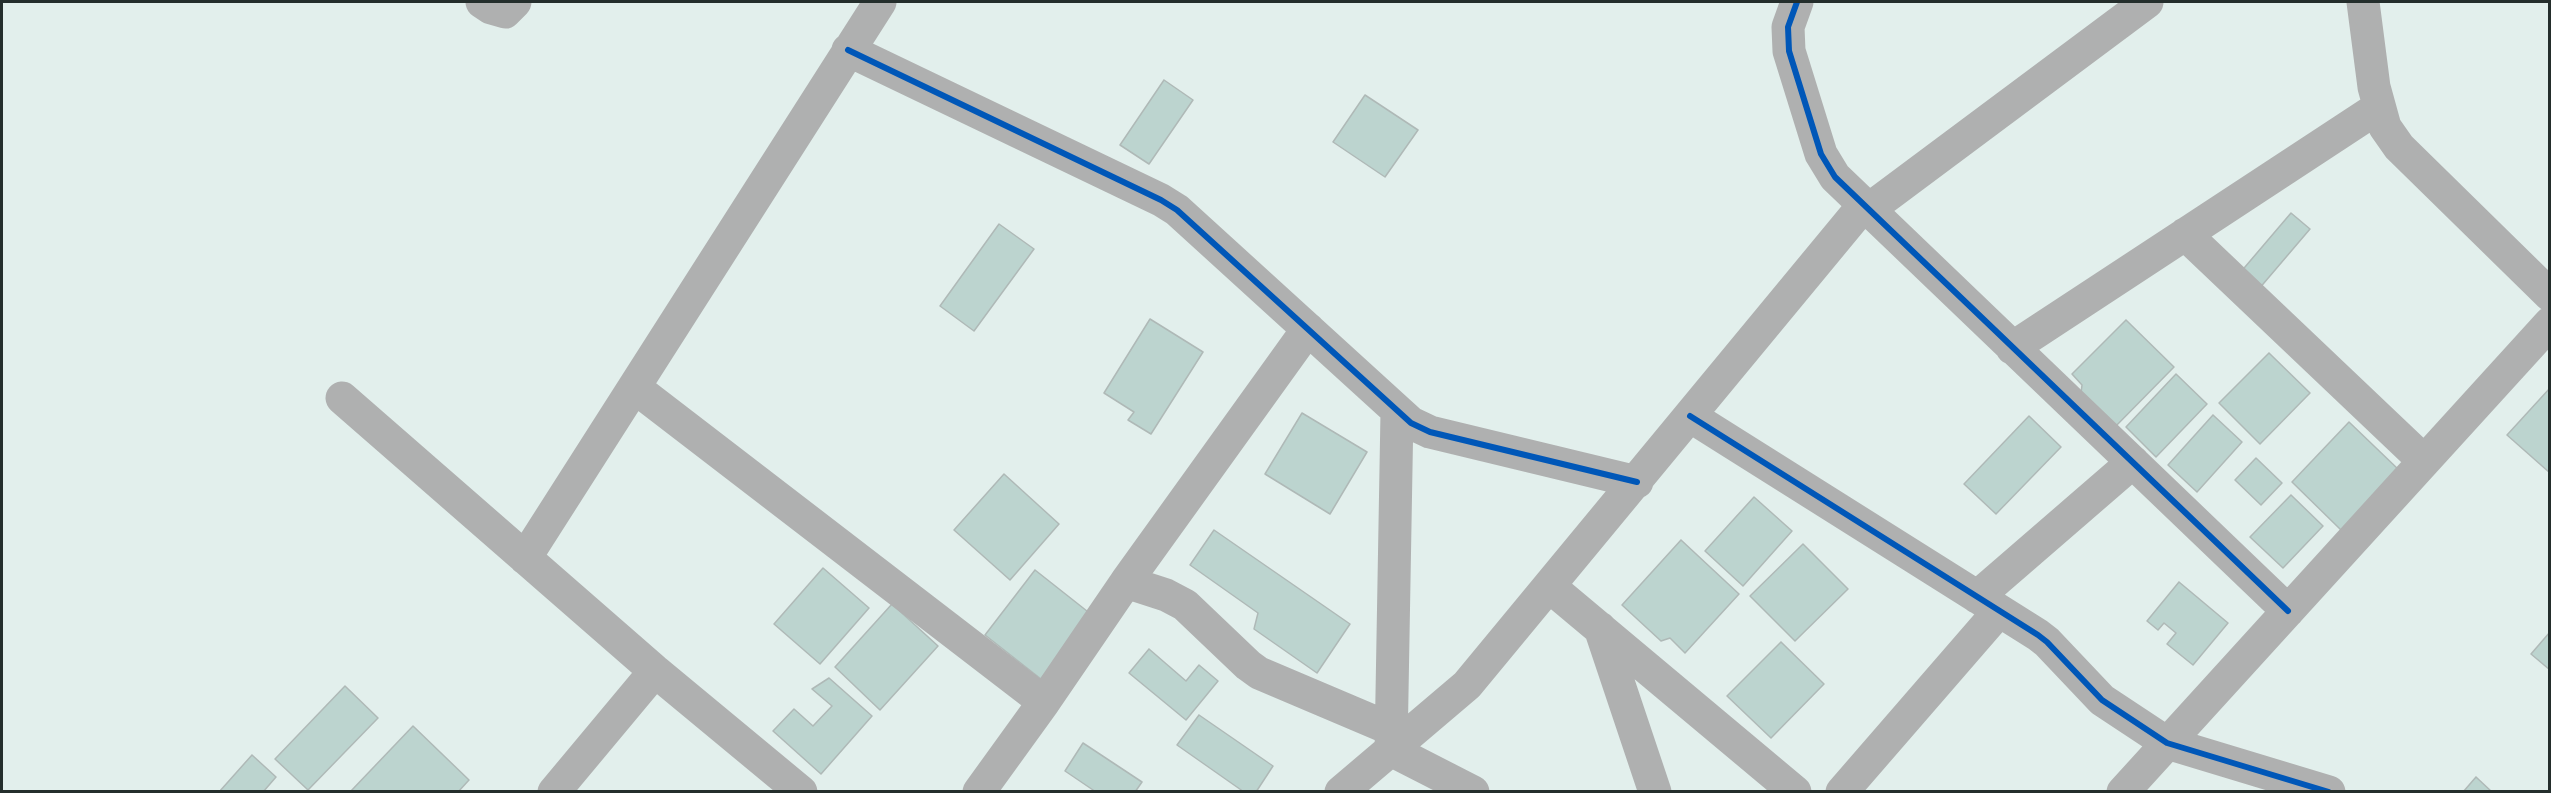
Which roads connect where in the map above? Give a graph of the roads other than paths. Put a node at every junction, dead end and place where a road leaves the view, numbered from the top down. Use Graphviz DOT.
graph roads {
  1 [pos="482,2"];
  2 [pos="515,2"];
  3 [pos="880,2"];
  4 [pos="1797,2"];
  5 [pos="2363,2"];
  6 [pos="2135,5"];
  7 [pos="848,50"];
  8 [pos="2379,107"];
  9 [pos="1865,208"];
  10 [pos="2185,234"];
  11 [pos="2549,318"];
  12 [pos="1308,329"];
  13 [pos="2013,348"];
  14 [pos="634,387"];
  15 [pos="342,398"];
  16 [pos="1397,412"];
  17 [pos="1690,416"];
  18 [pos="2424,461"];
  19 [pos="2133,462"];
  20 [pos="1637,482"];
  21 [pos="525,558"];
  22 [pos="1126,582"];
  23 [pos="1550,586"];
  24 [pos="1988,604"];
  25 [pos="2288,611"];
  26 [pos="1600,628"];
  27 [pos="655,671"];
  28 [pos="1044,702"];
  29 [pos="1391,740"];
  30 [pos="2167,742"];
  31 [pos="554,792"];
  32 [pos="801,792"];
  33 [pos="979,792"];
  34 [pos="1341,792"];
  35 [pos="1473,792"];
  36 [pos="1655,792"];
  37 [pos="1795,792"];
  38 [pos="1842,792"];
  39 [pos="2122,792"];
  40 [pos="2329,792"];
  1 -- 2 [label="street"];
  3 -- 7 [label="street"];
  4 -- 9 [label="street"];
  5 -- 8 [label="street"];
  6 -- 9 [label="street"];
  7 -- 12 [label="street"];
  7 -- 14 [label="street"];
  8 -- 10 [label="street"];
  8 -- 11 [label="street"];
  9 -- 13 [label="street"];
  9 -- 17 [label="street"];
  10 -- 13 [label="street"];
  10 -- 18 [label="street"];
  11 -- 18 [label="street"];
  12 -- 16 [label="street"];
  12 -- 22 [label="street"];
  13 -- 19 [label="street"];
  14 -- 21 [label="street"];
  14 -- 28 [label="street"];
  15 -- 21 [label="street"];
  16 -- 20 [label="street"];
  16 -- 29 [label="street"];
  17 -- 20 [label="street"];
  17 -- 24 [label="street"];
  18 -- 25 [label="street"];
  19 -- 24 [label="street"];
  19 -- 25 [label="street"];
  20 -- 23 [label="street"];
  21 -- 27 [label="street"];
  22 -- 28 [label="street"];
  22 -- 29 [label="street"];
  23 -- 26 [label="street"];
  23 -- 29 [label="street"];
  24 -- 30 [label="street"];
  24 -- 38 [label="street"];
  25 -- 30 [label="street"];
  26 -- 36 [label="street"];
  26 -- 37 [label="street"];
  27 -- 31 [label="street"];
  27 -- 32 [label="street"];
  28 -- 33 [label="street"];
  29 -- 34 [label="street"];
  29 -- 35 [label="street"];
  30 -- 39 [label="street"];
  30 -- 40 [label="street"];
}
